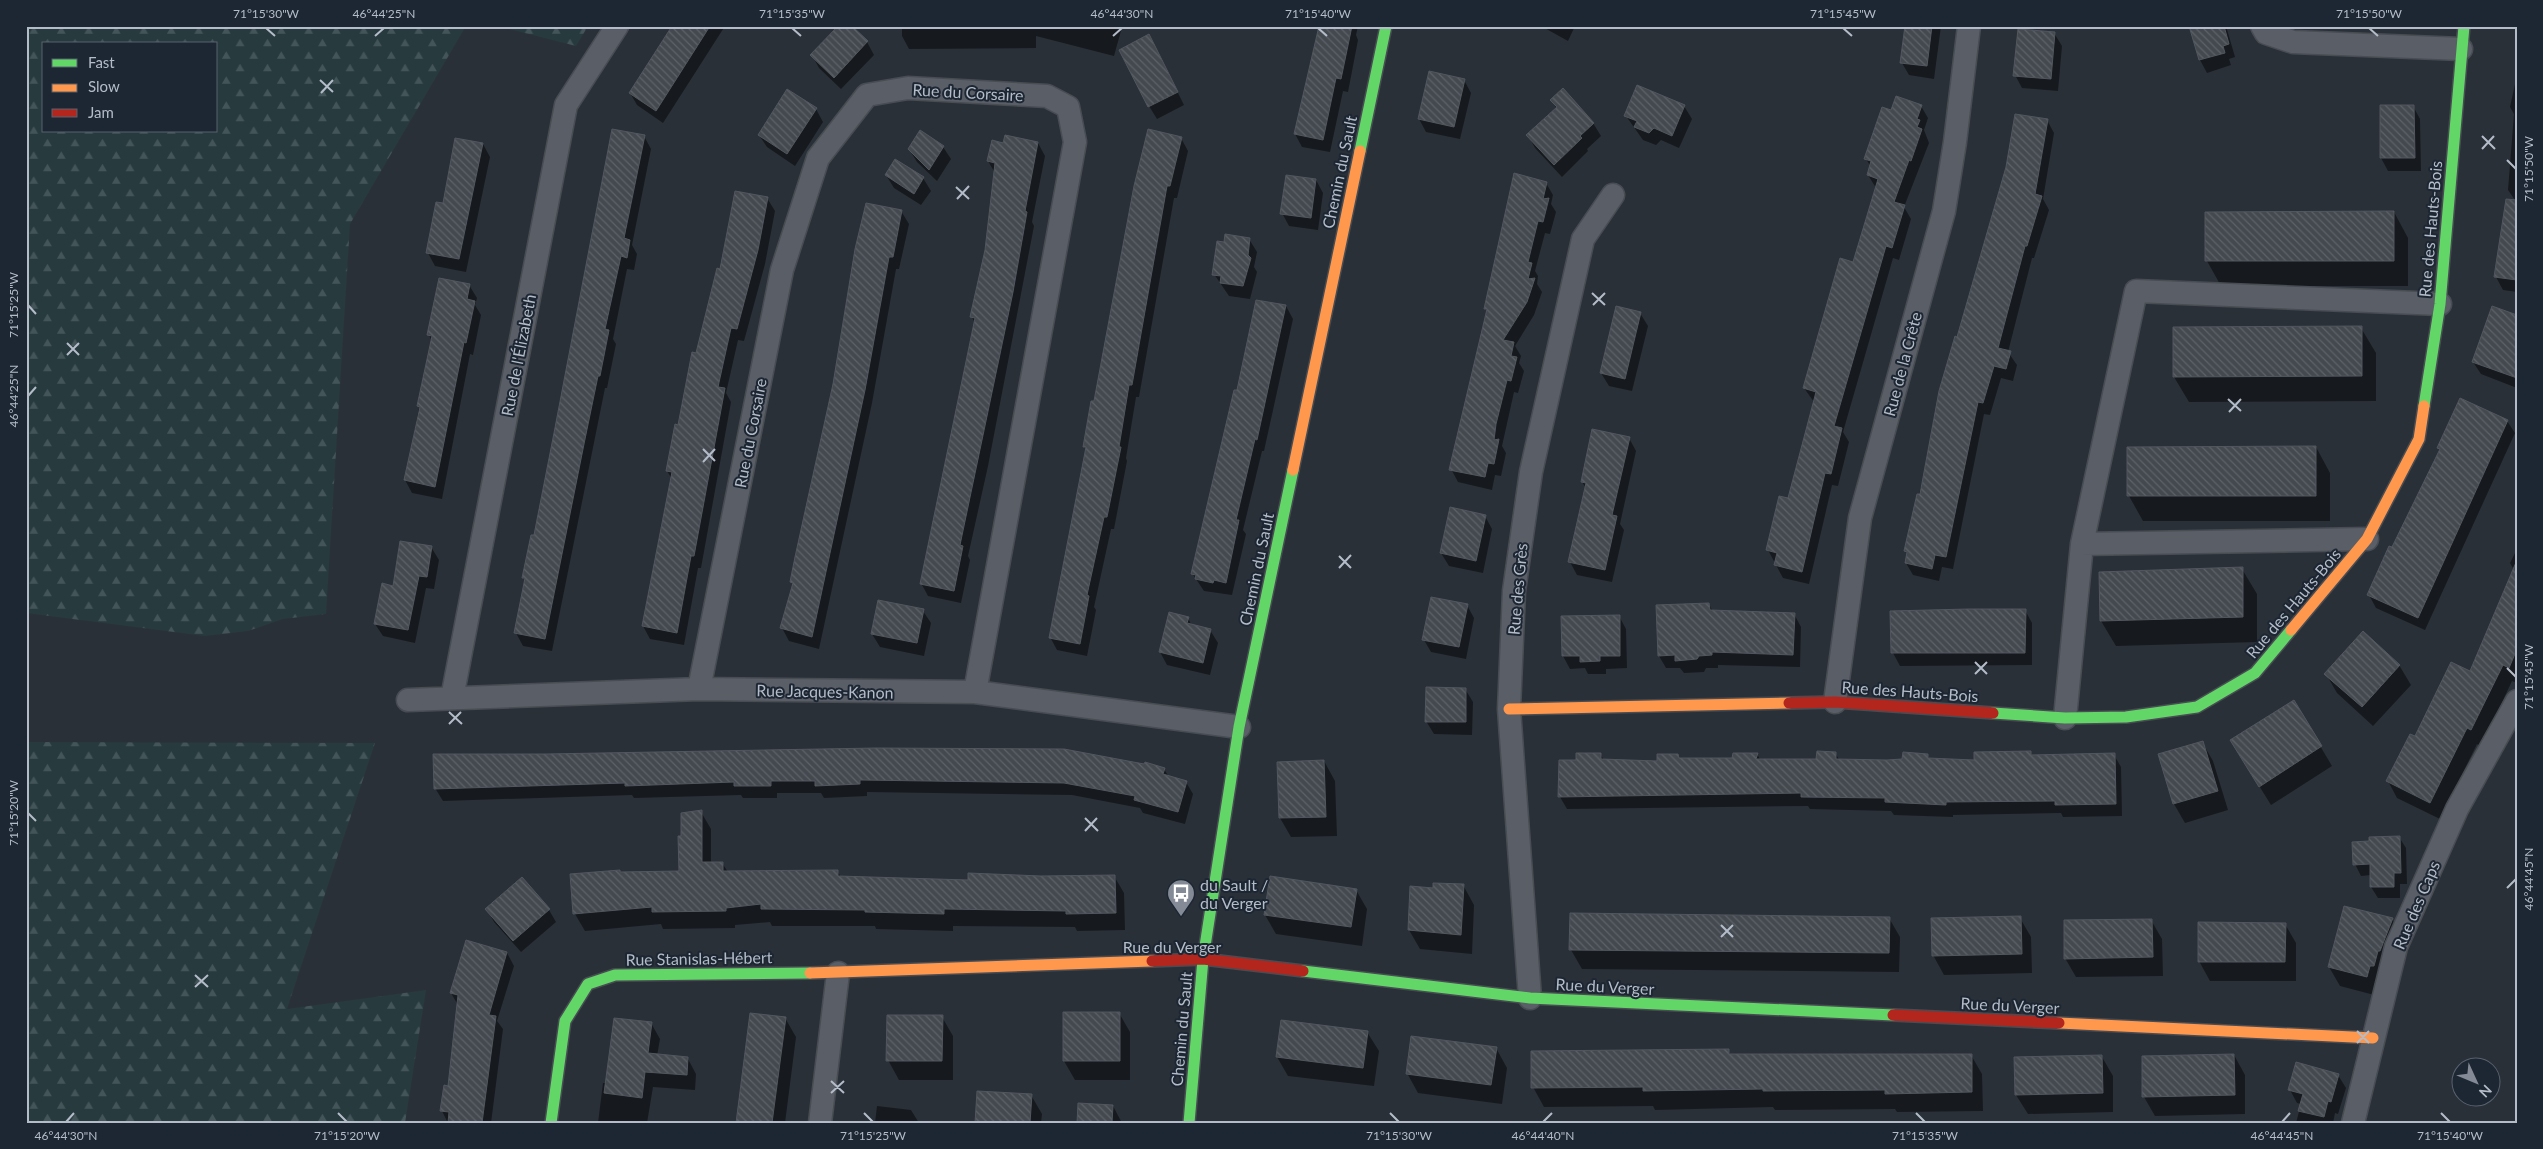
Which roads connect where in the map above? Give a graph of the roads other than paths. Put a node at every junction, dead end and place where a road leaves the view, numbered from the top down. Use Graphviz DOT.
graph roads {
  1 [pos="617,26"];
  2 [pos="1386,26"];
  3 [pos="1969,26"];
  4 [pos="2262,26"];
  5 [pos="2464,26"];
  6 [pos="2461,49"];
  7 [pos="1613,195"];
  8 [pos="2440,304"];
  9 [pos="2367,538"];
  10 [pos="2082,544"];
  11 [pos="699,689"];
  12 [pos="975,692"];
  13 [pos="452,698"];
  14 [pos="408,700"];
  15 [pos="2517,701"];
  16 [pos="1835,702"];
  17 [pos="1509,709"];
  18 [pos="2065,718"];
  19 [pos="1239,727"];
  20 [pos="1203,958"];
  21 [pos="838,972"];
  22 [pos="1530,998"];
  23 [pos="2374,1038"];
  24 [pos="551,1123"];
  25 [pos="820,1123"];
  26 [pos="1189,1123"];
  27 [pos="2353,1123"];
  1 -- 13 [label="street, Rue de l'Élizabeth"];
  2 -- 19 [label="street, Chemin du Sault"];
  3 -- 16 [label="street, Rue de la Crête"];
  4 -- 6 [label="street"];
  5 -- 6 [label="street, Rue des Hauts-Bois"];
  6 -- 8 [label="street, Rue des Hauts-Bois"];
  7 -- 17 [label="street, Rue des Grès"];
  8 -- 9 [label="street, Rue des Hauts-Bois"];
  8 -- 10 [label="street"];
  9 -- 10 [label="street"];
  9 -- 18 [label="street, Rue des Hauts-Bois"];
  10 -- 18 [label="street"];
  11 -- 12 [label="street, Rue Jacques-Kanon"];
  11 -- 12 [label="street, Rue du Corsaire"];
  11 -- 13 [label="street, Rue Jacques-Kanon"];
  12 -- 19 [label="street, Rue Jacques-Kanon"];
  13 -- 14 [label="street, Rue Jacques-Kanon"];
  15 -- 23 [label="street, Rue des Caps"];
  16 -- 17 [label="street, Rue des Hauts-Bois"];
  16 -- 18 [label="street, Rue des Hauts-Bois"];
  17 -- 22 [label="street, Rue des Grès"];
  19 -- 20 [label="street, Chemin du Sault"];
  20 -- 21 [label="street, Rue du Verger"];
  20 -- 22 [label="street, Rue du Verger"];
  20 -- 26 [label="street, Chemin du Sault"];
  21 -- 24 [label="street, Rue Stanislas-Hébert"];
  21 -- 25 [label="street"];
  22 -- 23 [label="street, Rue du Verger"];
  23 -- 27 [label="street, Rue des Caps"];
}
